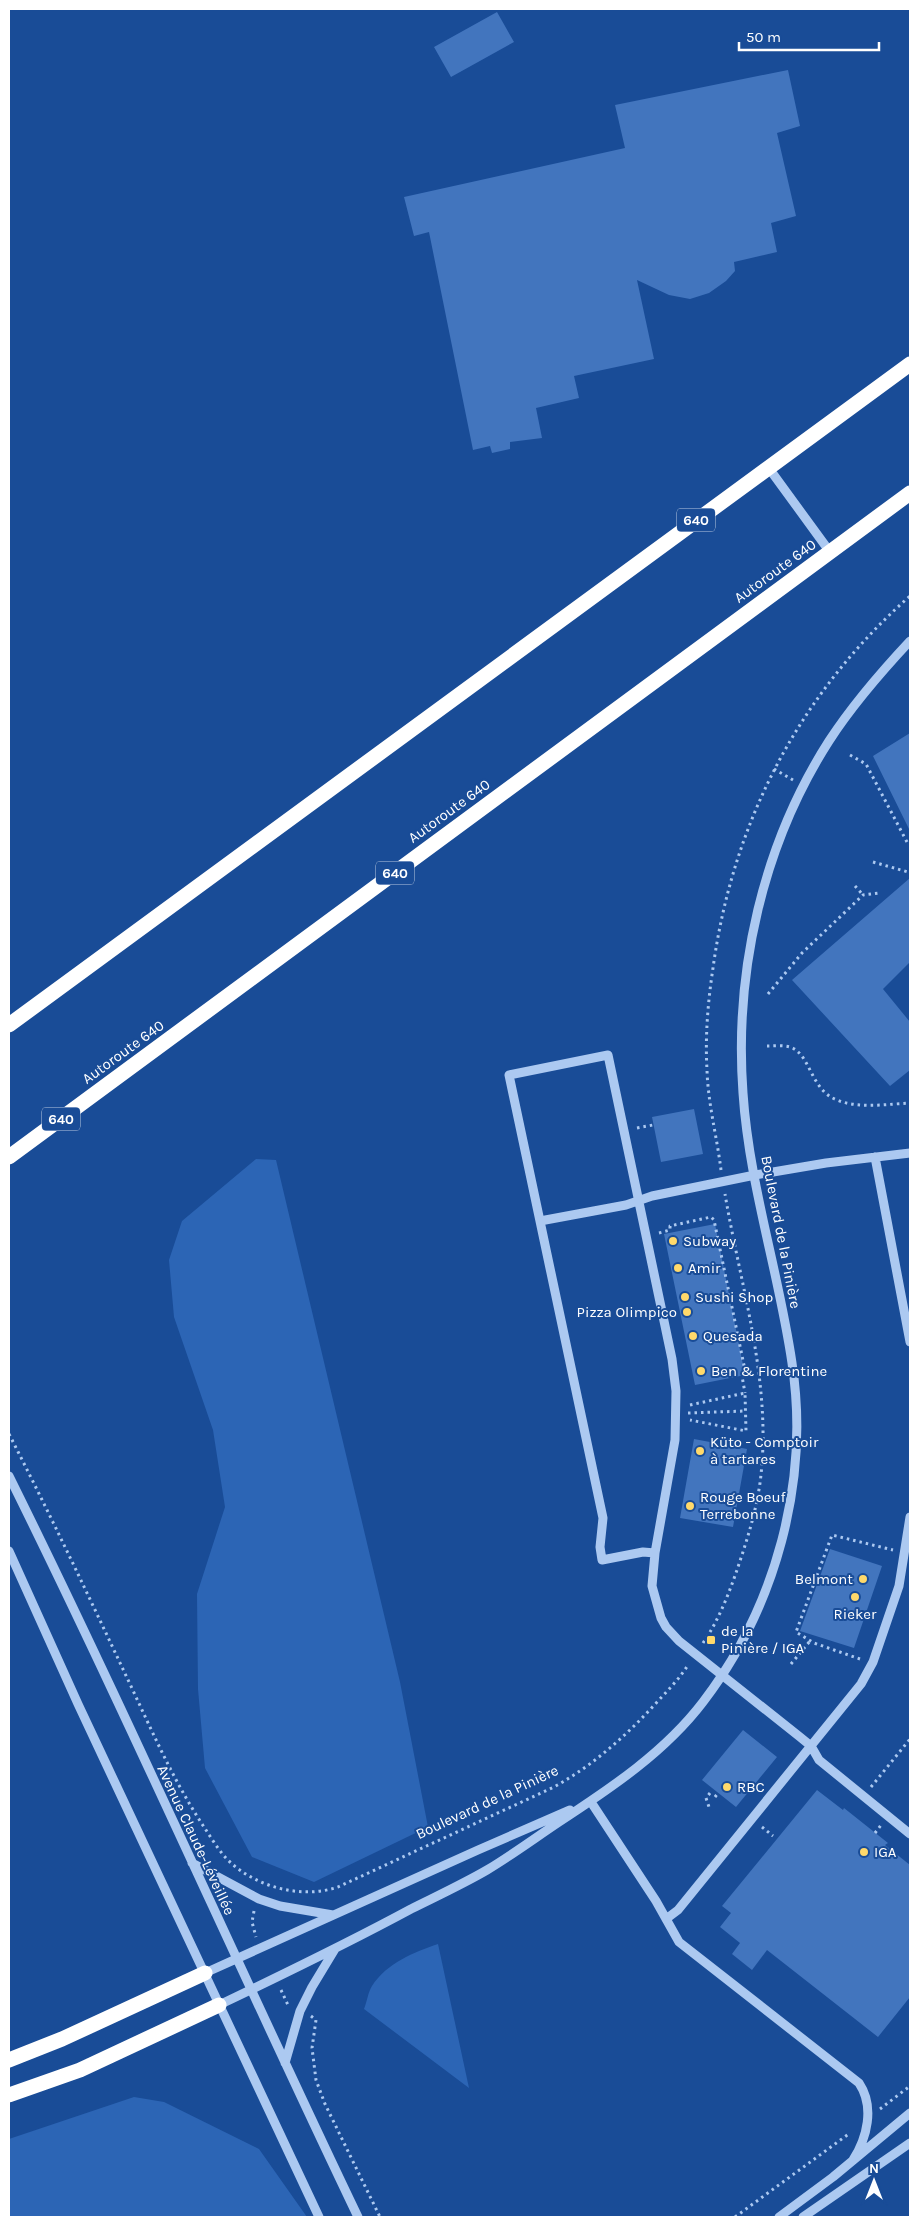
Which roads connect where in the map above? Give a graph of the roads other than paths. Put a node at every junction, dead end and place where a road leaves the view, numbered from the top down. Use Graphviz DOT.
graph roads {
  1 [pos="910,364"];
  2 [pos="768,467"];
  3 [pos="910,493"];
  4 [pos="830,552"];
  5 [pos="910,641"];
  6 [pos="9,1025"];
  7 [pos="910,1153"];
  8 [pos="9,1157"];
  9 [pos="874,1157"];
  10 [pos="755,1175"];
  11 [pos="639,1200"];
  12 [pos="540,1221"];
  13 [pos="910,1342"];
  14 [pos="9,1476"];
  15 [pos="910,1516"];
  16 [pos="9,1551"];
  17 [pos="655,1553"];
  18 [pos="721,1675"];
  19 [pos="811,1746"];
  20 [pos="591,1802"];
  21 [pos="910,1834"];
  22 [pos="192,1863"];
  23 [pos="333,1915"];
  24 [pos="666,1919"];
  25 [pos="335,1949"];
  26 [pos="236,1960"];
  27 [pos="205,1973"];
  28 [pos="250,1990"];
  29 [pos="219,2005"];
  30 [pos="9,2060"];
  31 [pos="285,2063"];
  32 [pos="9,2095"];
  33 [pos="910,2113"];
  34 [pos="910,2143"];
  35 [pos="853,2160"];
  36 [pos="319,2217"];
  37 [pos="358,2217"];
  38 [pos="779,2217"];
  39 [pos="803,2217"];
  1 -- 2 [label="highway, 640"];
  2 -- 4 [label="street"];
  2 -- 6 [label="highway, 640"];
  3 -- 4 [label="highway, Autoroute 640 / 640"];
  4 -- 8 [label="highway, Autoroute 640 / 640"];
  5 -- 10 [label="street, Boulevard de la Pinière"];
  7 -- 9 [label="street"];
  9 -- 10 [label="street"];
  9 -- 13 [label="street"];
  10 -- 11 [label="street"];
  10 -- 18 [label="street, Boulevard de la Pinière"];
  11 -- 12 [label="street"];
  11 -- 12 [label="street"];
  11 -- 17 [label="street"];
  12 -- 17 [label="street"];
  14 -- 22 [label="street, Avenue Claude-Léveillée"];
  15 -- 19 [label="street"];
  16 -- 27 [label="street"];
  17 -- 18 [label="street"];
  18 -- 19 [label="street"];
  18 -- 20 [label="street, Boulevard de la Pinière"];
  19 -- 21 [label="street"];
  19 -- 24 [label="street"];
  20 -- 23 [label="street, Boulevard de la Pinière"];
  20 -- 24 [label="street"];
  20 -- 25 [label="street, Boulevard de la Pinière"];
  22 -- 23 [label="street"];
  22 -- 26 [label="street, Avenue Claude-Léveillée"];
  23 -- 26 [label="street, Boulevard de la Pinière"];
  24 -- 35 [label="street"];
  25 -- 28 [label="street, Boulevard de la Pinière"];
  25 -- 31 [label="street"];
  26 -- 27 [label="street, Boulevard de la Pinière"];
  26 -- 28 [label="street, Avenue Claude-Léveillée"];
  27 -- 29 [label="street"];
  27 -- 30 [label="highway"];
  28 -- 29 [label="street, Boulevard de la Pinière"];
  28 -- 31 [label="street, Avenue Claude-Léveillée"];
  29 -- 32 [label="highway"];
  29 -- 36 [label="street"];
  31 -- 37 [label="street, Avenue Claude-Léveillée"];
  33 -- 35 [label="street"];
  34 -- 39 [label="street"];
  35 -- 38 [label="street"];
}
